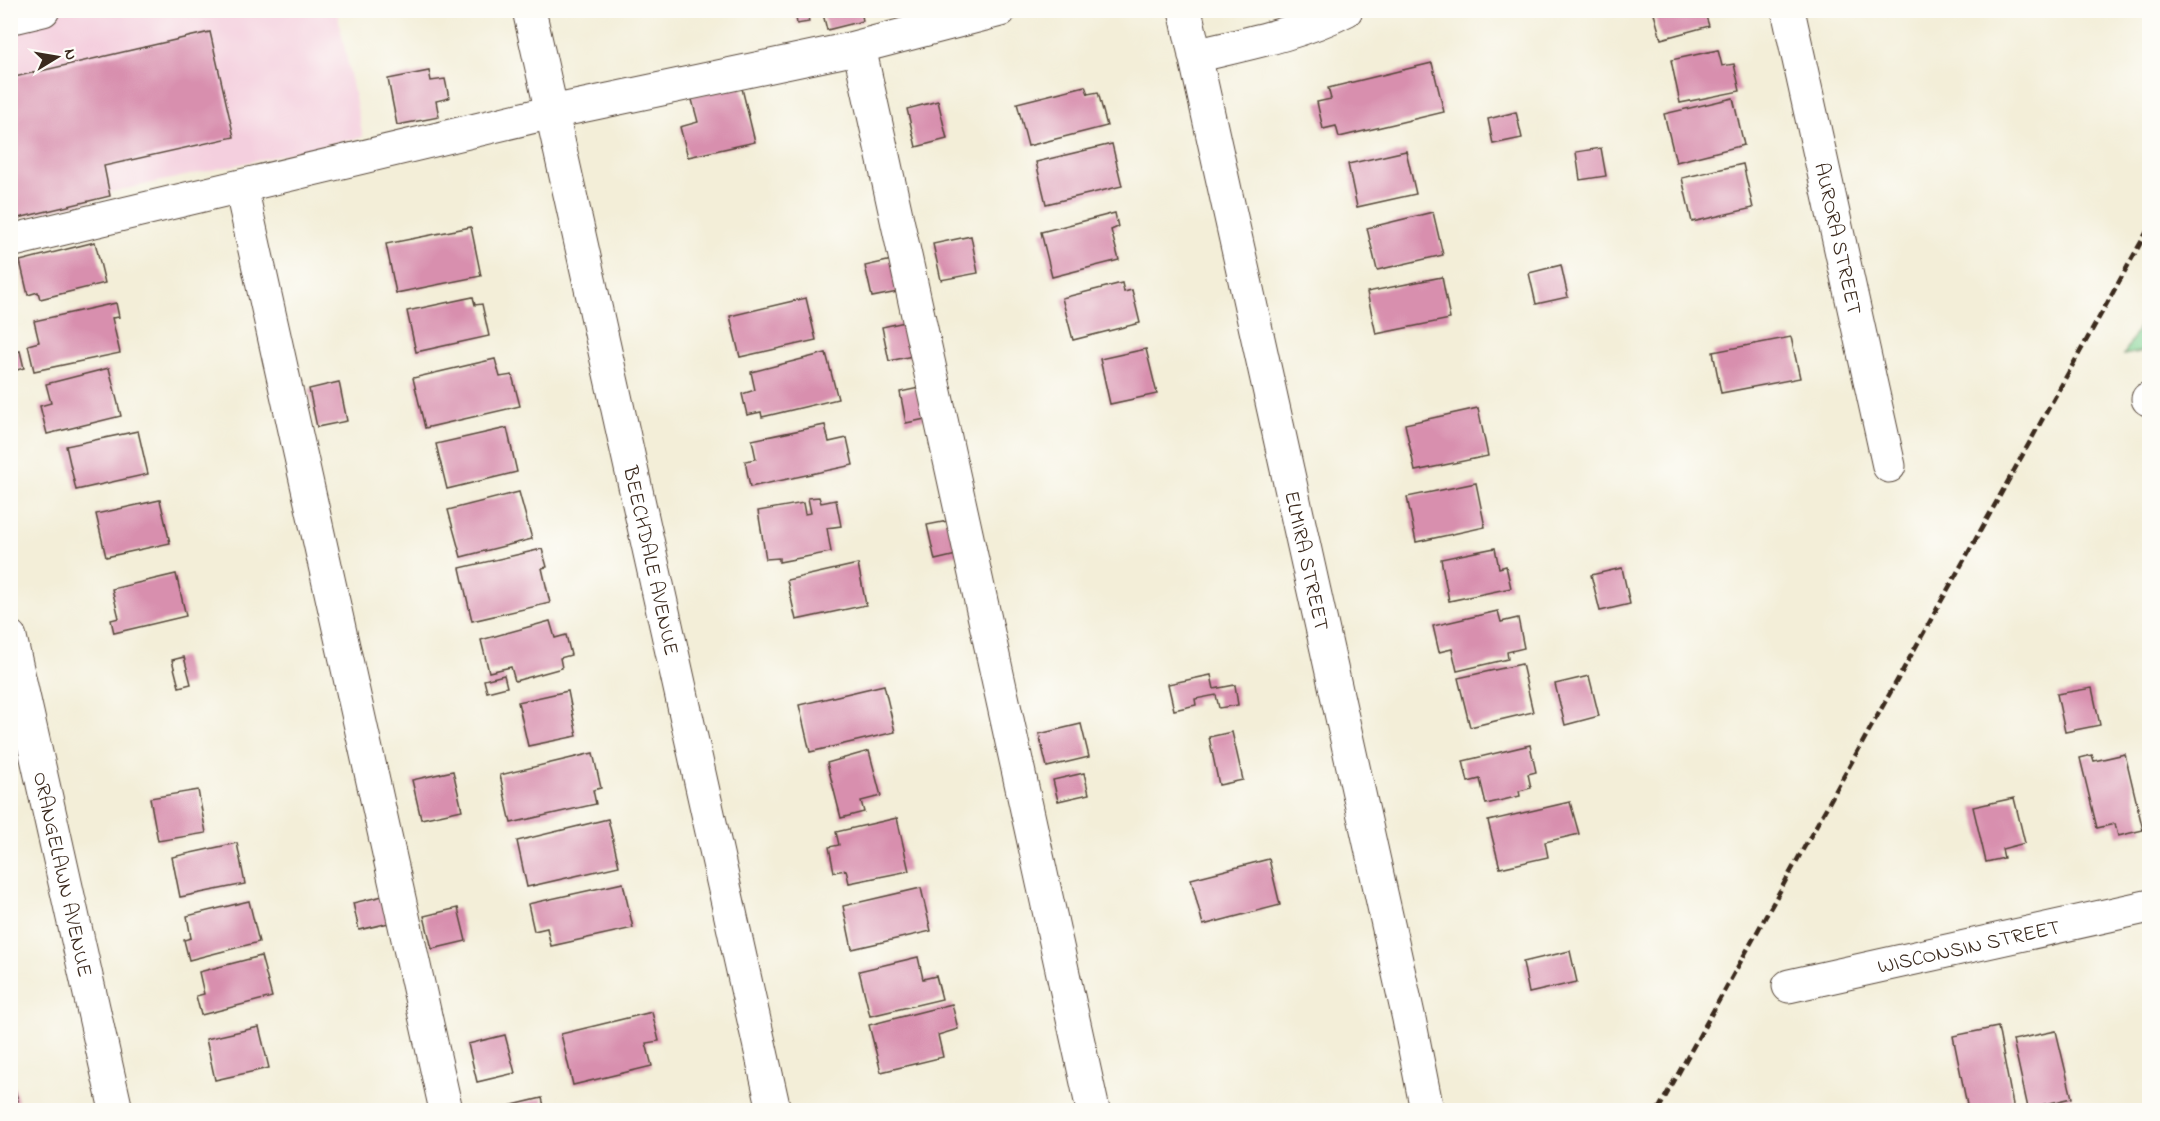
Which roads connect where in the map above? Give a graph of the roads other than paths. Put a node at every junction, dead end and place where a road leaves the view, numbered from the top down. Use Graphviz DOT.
graph roads {
  1 [pos="43,10"];
  2 [pos="529,10"];
  3 [pos="1000,10"];
  4 [pos="1185,10"];
  5 [pos="1346,10"];
  6 [pos="1788,10"];
  7 [pos="10,11"];
  8 [pos="859,47"];
  9 [pos="1195,56"];
  10 [pos="552,112"];
  11 [pos="241,187"];
  12 [pos="10,241"];
  13 [pos="1889,466"];
  14 [pos="10,637"];
  15 [pos="2150,906"];
  16 [pos="1789,986"];
  17 [pos="116,1110"];
  18 [pos="446,1110"];
  19 [pos="774,1110"];
  20 [pos="1093,1110"];
  21 [pos="1427,1110"];
  1 -- 7 [label="street"];
  2 -- 10 [label="street, BEECHDALE AVENUE"];
  3 -- 8 [label="street"];
  4 -- 9 [label="street, ELMIRA STREET"];
  5 -- 9 [label="street"];
  6 -- 13 [label="street, AURORA STREET"];
  8 -- 10 [label="street"];
  8 -- 20 [label="street"];
  9 -- 21 [label="street, ELMIRA STREET"];
  10 -- 11 [label="street"];
  10 -- 19 [label="street, BEECHDALE AVENUE"];
  11 -- 12 [label="street"];
  11 -- 18 [label="street"];
  14 -- 17 [label="street, ORANGELAWN AVENUE"];
  15 -- 16 [label="street, WISCONSIN STREET"];
}
